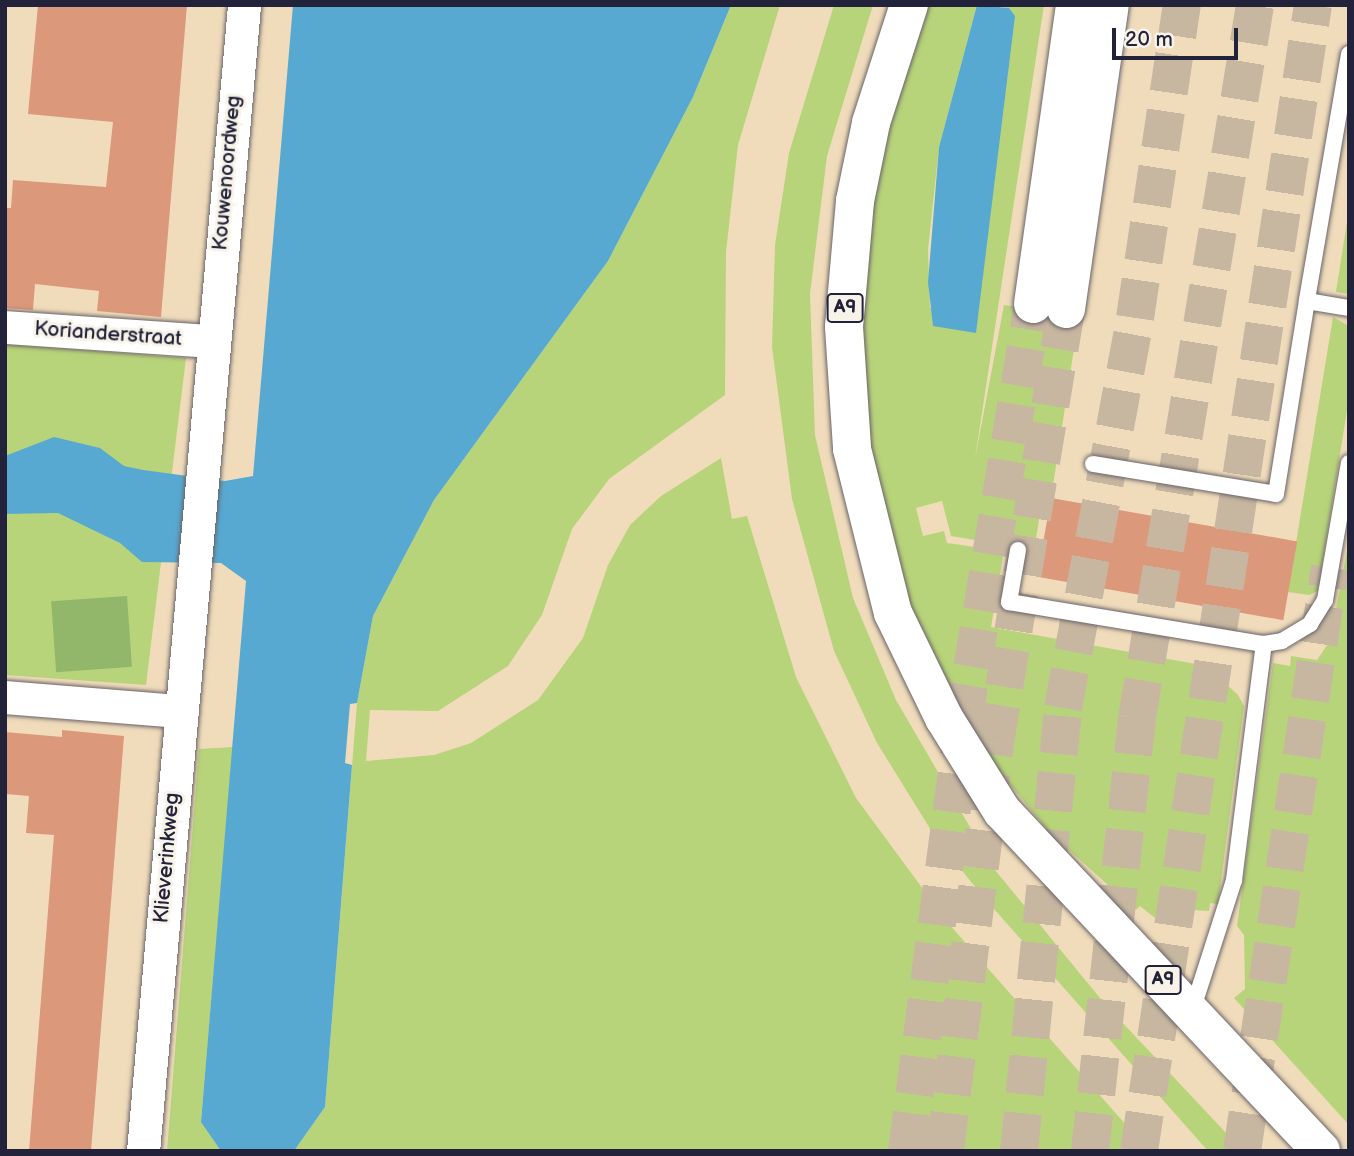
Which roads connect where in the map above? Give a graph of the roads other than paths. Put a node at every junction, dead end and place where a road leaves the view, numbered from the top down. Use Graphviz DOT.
graph roads {
  1 [pos="244,5"];
  2 [pos="909,5"];
  3 [pos="1075,5"];
  4 [pos="1110,5"];
  5 [pos="1349,54"];
  6 [pos="1307,301"];
  7 [pos="1349,307"];
  8 [pos="5,327"];
  9 [pos="211,341"];
  10 [pos="1349,463"];
  11 [pos="1093,464"];
  12 [pos="1018,551"];
  13 [pos="1264,644"];
  14 [pos="5,697"];
  15 [pos="178,711"];
  16 [pos="1193,1008"];
  17 [pos="143,1151"];
  18 [pos="1321,1151"];
  1 -- 9 [label="street, Kouwenoordweg"];
  2 -- 16 [label="highway, A9"];
  3 -- 4 [label="highway"];
  5 -- 6 [label="lane"];
  6 -- 7 [label="lane"];
  6 -- 11 [label="lane"];
  8 -- 9 [label="street, Korianderstraat"];
  9 -- 15 [label="street, Klieverinkweg"];
  10 -- 13 [label="lane"];
  12 -- 13 [label="lane"];
  13 -- 16 [label="lane"];
  14 -- 15 [label="street"];
  15 -- 17 [label="street, Klieverinkweg"];
  16 -- 18 [label="highway, A9"];
}
